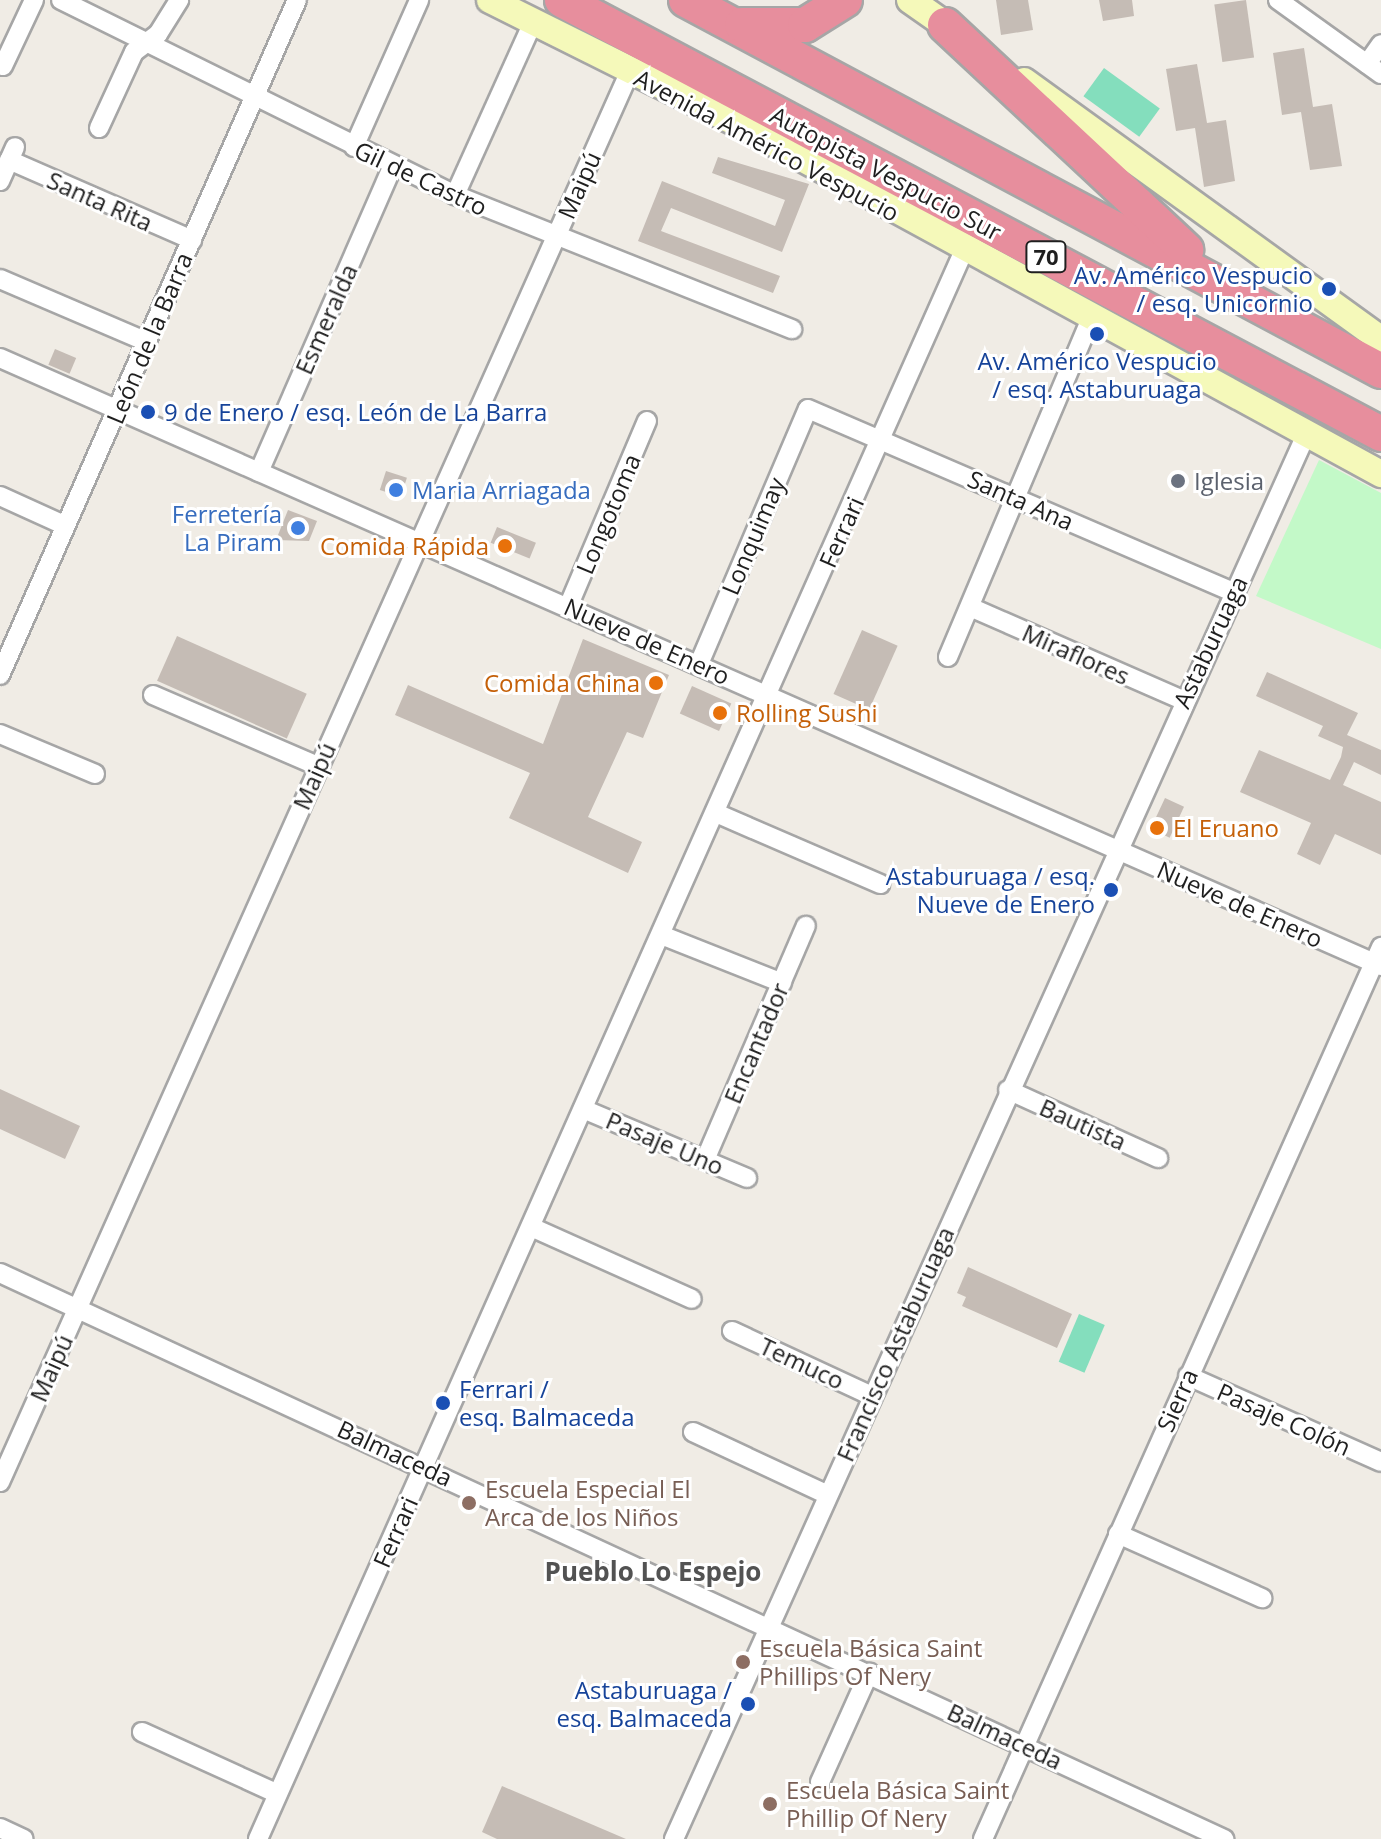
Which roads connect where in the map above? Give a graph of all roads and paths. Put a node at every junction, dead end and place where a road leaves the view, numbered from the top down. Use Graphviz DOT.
graph roads {
  1 [pos="34,0"];
  2 [pos="62,0"];
  3 [pos="179,0"];
  4 [pos="297,0"];
  5 [pos="419,0"];
  6 [pos="490,0"];
  7 [pos="562,0"];
  8 [pos="686,0"];
  9 [pos="845,0"];
  10 [pos="910,0"];
  11 [pos="1278,0"];
  12 [pos="533,22"];
  13 [pos="727,22"];
  14 [pos="945,25"];
  15 [pos="143,44"];
  16 [pos="1381,44"];
  17 [pos="3,66"];
  18 [pos="1374,69"];
  19 [pos="630,71"];
  20 [pos="253,98"];
  21 [pos="99,128"];
  22 [pos="354,147"];
  23 [pos="393,166"];
  24 [pos="0,181"];
  25 [pos="455,195"];
  26 [pos="555,238"];
  27 [pos="192,240"];
  28 [pos="964,250"];
  29 [pos="0,279"];
  30 [pos="1256,305"];
  31 [pos="1091,318"];
  32 [pos="792,329"];
  33 [pos="1381,339"];
  34 [pos="147,342"];
  35 [pos="0,358"];
  36 [pos="1381,371"];
  37 [pos="808,409"];
  38 [pos="118,410"];
  39 [pos="647,421"];
  40 [pos="1381,434"];
  41 [pos="1306,435"];
  42 [pos="882,439"];
  43 [pos="259,472"];
  44 [pos="1381,474"];
  45 [pos="0,496"];
  46 [pos="1015,497"];
  47 [pos="66,526"];
  48 [pos="419,542"];
  49 [pos="1233,592"];
  50 [pos="568,607"];
  51 [pos="970,607"];
  52 [pos="948,657"];
  53 [pos="699,664"];
  54 [pos="0,675"];
  55 [pos="769,694"];
  56 [pos="153,695"];
  57 [pos="1183,700"];
  58 [pos="0,734"];
  59 [pos="318,766"];
  60 [pos="95,774"];
  61 [pos="716,813"];
  62 [pos="1115,850"];
  63 [pos="880,884"];
  64 [pos="806,926"];
  65 [pos="661,935"];
  66 [pos="1379,959"];
  67 [pos="782,983"];
  68 [pos="1008,1090"];
  69 [pos="583,1109"];
  70 [pos="1158,1158"];
  71 [pos="705,1160"];
  72 [pos="747,1178"];
  73 [pos="531,1227"];
  74 [pos="0,1273"];
  75 [pos="692,1299"];
  76 [pos="78,1307"];
  77 [pos="732,1331"];
  78 [pos="1188,1376"];
  79 [pos="872,1396"];
  80 [pos="693,1432"];
  81 [pos="1381,1462"];
  82 [pos="424,1467"];
  83 [pos="0,1482"];
  84 [pos="828,1495"];
  85 [pos="1118,1534"];
  86 [pos="1262,1598"];
  87 [pos="769,1626"];
  88 [pos="869,1673"];
  89 [pos="142,1732"];
  90 [pos="1025,1745"];
  91 [pos="820,1782"];
  92 [pos="278,1794"];
  93 [pos="0,1828"];
  94 [pos="24,1839"];
  95 [pos="258,1839"];
  96 [pos="674,1839"];
  97 [pos="983,1839"];
  98 [pos="1224,1839"];
  1 -- 17 [label="street"];
  2 -- 15 [label="street, Gil de Castro"];
  3 -- 15 [label="street"];
  4 -- 20 [label="street, León de la Barra"];
  5 -- 22 [label="street"];
  6 -- 12 [label="main road, Avenida Américo Vespucio"];
  7 -- 40 [label="highway, Autopista Vespucio Sur / 70"];
  8 -- 13 [label="highway, 70"];
  9 -- 13 [label="highway"];
  10 -- 14 [label="main road"];
  11 -- 18 [label="street"];
  12 -- 19 [label="main road, Avenida Américo Vespucio"];
  12 -- 25 [label="street"];
  13 -- 30 [label="highway, 70"];
  14 -- 30 [label="highway"];
  14 -- 33 [label="main road"];
  15 -- 20 [label="street, Gil de Castro"];
  15 -- 21 [label="street"];
  16 -- 18 [label="street"];
  19 -- 26 [label="street, Maipú"];
  19 -- 28 [label="main road, Avenida Américo Vespucio"];
  20 -- 22 [label="street, Gil de Castro"];
  20 -- 27 [label="street, León de la Barra"];
  22 -- 23 [label="street, Gil de Castro"];
  23 -- 25 [label="street, Gil de Castro"];
  23 -- 43 [label="street, Esmeralda"];
  24 -- 27 [label="street, Santa Rita"];
  25 -- 26 [label="street, Gil de Castro"];
  26 -- 32 [label="street, Gil de Castro"];
  26 -- 48 [label="street, Maipú"];
  27 -- 34 [label="street, León de la Barra"];
  28 -- 31 [label="main road, Avenida Américo Vespucio"];
  28 -- 42 [label="street, Ferrari"];
  29 -- 34 [label="street"];
  30 -- 36 [label="highway, 70"];
  31 -- 41 [label="main road, Avenida Américo Vespucio"];
  31 -- 46 [label="street"];
  34 -- 38 [label="street, León de la Barra"];
  35 -- 38 [label="street, Nueve de Enero"];
  37 -- 42 [label="street, Santa Ana"];
  37 -- 53 [label="street, Lonquimay"];
  38 -- 43 [label="street, Nueve de Enero"];
  38 -- 47 [label="street, León de la Barra"];
  39 -- 50 [label="street, Longotoma"];
  41 -- 44 [label="main road, Avenida Américo Vespucio"];
  41 -- 49 [label="street, Astaburuaga"];
  42 -- 46 [label="street, Santa Ana"];
  42 -- 55 [label="street, Ferrari"];
  43 -- 48 [label="street, Nueve de Enero"];
  45 -- 47 [label="street"];
  46 -- 49 [label="street, Santa Ana"];
  46 -- 51 [label="street"];
  47 -- 54 [label="street, León de la Barra"];
  48 -- 50 [label="street, Nueve de Enero"];
  48 -- 59 [label="street, Maipú"];
  49 -- 57 [label="street, Astaburuaga"];
  50 -- 53 [label="street, Nueve de Enero"];
  51 -- 52 [label="street"];
  51 -- 57 [label="street, Miraflores"];
  53 -- 55 [label="street, Nueve de Enero"];
  55 -- 61 [label="street, Ferrari"];
  55 -- 62 [label="street, Nueve de Enero"];
  56 -- 59 [label="street"];
  57 -- 62 [label="street, Astaburuaga"];
  58 -- 60 [label="street"];
  59 -- 76 [label="street, Maipú"];
  61 -- 63 [label="street"];
  61 -- 65 [label="street, Ferrari"];
  62 -- 66 [label="street, Nueve de Enero"];
  62 -- 68 [label="street, Francisco Astaburuaga"];
  64 -- 67 [label="street, Encantador"];
  65 -- 67 [label="street"];
  65 -- 69 [label="street, Ferrari"];
  66 -- 78 [label="street, Sierra"];
  67 -- 71 [label="street, Encantador"];
  68 -- 70 [label="street, Bautista"];
  68 -- 79 [label="street, Francisco Astaburuaga"];
  69 -- 71 [label="street, Pasaje Uno"];
  69 -- 73 [label="street, Ferrari"];
  71 -- 72 [label="street, Pasaje Uno"];
  73 -- 75 [label="street"];
  73 -- 82 [label="street, Ferrari"];
  74 -- 76 [label="street, Balmaceda"];
  76 -- 82 [label="street, Balmaceda"];
  76 -- 83 [label="street, Maipú"];
  77 -- 79 [label="street, Temuco"];
  78 -- 81 [label="street, Pasaje Colón"];
  78 -- 85 [label="street, Sierra"];
  79 -- 84 [label="street, Francisco Astaburuaga"];
  80 -- 84 [label="street"];
  82 -- 87 [label="street, Balmaceda"];
  82 -- 92 [label="street, Ferrari"];
  84 -- 87 [label="street, Francisco Astaburuaga"];
  85 -- 86 [label="street"];
  85 -- 90 [label="street, Sierra"];
  87 -- 88 [label="street, Balmaceda"];
  87 -- 96 [label="street, Francisco Astaburuaga"];
  88 -- 90 [label="street, Balmaceda"];
  88 -- 91 [label="street"];
  89 -- 92 [label="street"];
  90 -- 97 [label="street, Sierra"];
  90 -- 98 [label="street, Balmaceda"];
  92 -- 95 [label="street, Ferrari"];
  93 -- 94 [label="street"];
}
